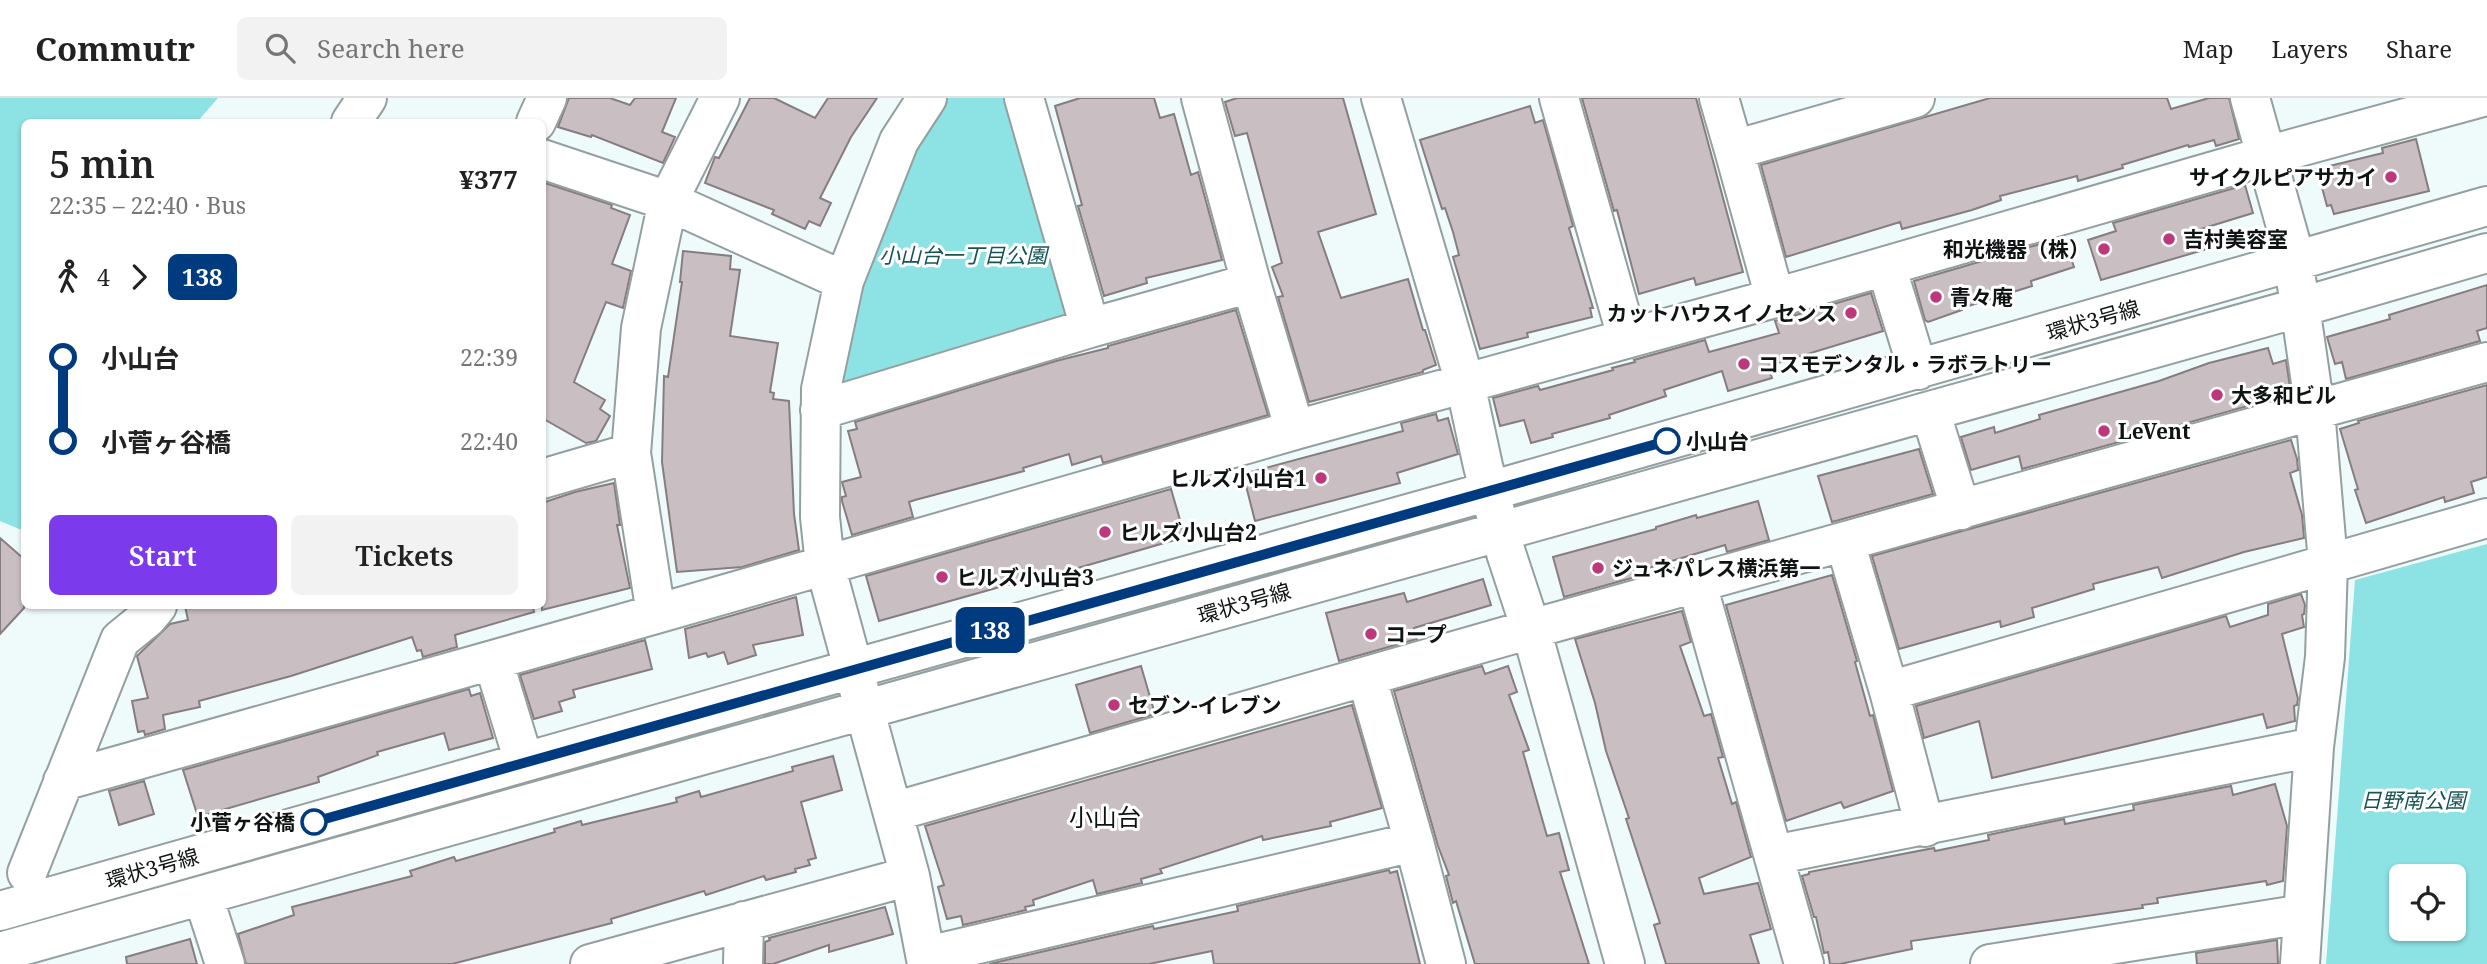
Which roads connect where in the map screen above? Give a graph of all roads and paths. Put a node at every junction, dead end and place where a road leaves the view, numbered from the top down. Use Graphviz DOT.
graph roads {
  1 [pos="367,98"];
  2 [pos="547,98"];
  3 [pos="720,98"];
  4 [pos="927,98"];
  5 [pos="1024,98"];
  6 [pos="1201,98"];
  7 [pos="1381,98"];
  8 [pos="1559,98"];
  9 [pos="1719,98"];
  10 [pos="1915,98"];
  11 [pos="2250,98"];
  12 [pos="2479,98"];
  13 [pos="353,119"];
  14 [pos="537,119"];
  15 [pos="1734,150"];
  16 [pos="2266,156"];
  17 [pos="546,160"];
  18 [pos="668,201"];
  19 [pos="2487,206"];
  20 [pos="2487,253"];
  21 [pos="2294,263"];
  22 [pos="1886,266"];
  23 [pos="844,281"];
  24 [pos="1251,283"];
  25 [pos="1775,299"];
  26 [pos="2301,307"];
  27 [pos="1090,328"];
  28 [pos="1627,337"];
  29 [pos="2487,362"];
  30 [pos="1918,370"];
  31 [pos="1465,383"];
  32 [pos="820,410"];
  33 [pos="2315,410"];
  34 [pos="1930,411"];
  35 [pos="1294,430"];
  36 [pos="631,453"];
  37 [pos="546,478"];
  38 [pos="1490,491"];
  39 [pos="1961,510"];
  40 [pos="2487,518"];
  41 [pos="1501,531"];
  42 [pos="1844,542"];
  43 [pos="2328,563"];
  44 [pos="825,565"];
  45 [pos="1697,584"];
  46 [pos="154,609"];
  47 [pos="656,614"];
  48 [pos="1531,629"];
  49 [pos="493,660"];
  50 [pos="852,669"];
  51 [pos="1367,678"];
  52 [pos="1889,691"];
  53 [pos="865,711"];
  54 [pos="2314,747"];
  55 [pos="524,762"];
  56 [pos="64,781"];
  57 [pos="893,813"];
  58 [pos="1925,827"];
  59 [pos="1414,842"];
  60 [pos="1774,856"];
  61 [pos="27,873"];
  62 [pos="909,876"];
  63 [pos="203,895"];
  64 [pos="0,911"];
  65 [pos="2303,914"];
  66 [pos="744,921"];
  67 [pos="0,952"];
  68 [pos="927,960"];
  69 [pos="225,964"];
  70 [pos="590,964"];
  71 [pos="744,964"];
  72 [pos="1446,964"];
  73 [pos="1625,964"];
  74 [pos="1804,964"];
  75 [pos="1990,964"];
  76 [pos="2300,964"];
  1 -- 13 [label="street"];
  2 -- 14 [label="street"];
  3 -- 18 [label="street"];
  4 -- 23 [label="street"];
  5 -- 27 [label="street"];
  6 -- 24 [label="street"];
  7 -- 31 [label="street"];
  8 -- 28 [label="street"];
  9 -- 15 [label="street"];
  10 -- 15 [label="street"];
  11 -- 16 [label="street"];
  12 -- 16 [label="street"];
  15 -- 25 [label="street"];
  16 -- 21 [label="street"];
  16 -- 22 [label="street"];
  17 -- 18 [label="street"];
  18 -- 23 [label="street"];
  18 -- 36 [label="street"];
  19 -- 21 [label="street, 環状3号線"];
  20 -- 26 [label="street, 環状3号線"];
  21 -- 26 [label="street"];
  21 -- 30 [label="street, 環状3号線"];
  22 -- 25 [label="street"];
  22 -- 30 [label="street"];
  23 -- 32 [label="street"];
  24 -- 27 [label="street"];
  24 -- 35 [label="street"];
  25 -- 28 [label="street"];
  26 -- 33 [label="street"];
  26 -- 34 [label="street, 環状3号線"];
  27 -- 32 [label="street"];
  28 -- 31 [label="street"];
  29 -- 33 [label="street"];
  30 -- 38 [label="street, 環状3号線"];
  31 -- 35 [label="street"];
  31 -- 38 [label="street"];
  32 -- 44 [label="street"];
  33 -- 39 [label="street"];
  33 -- 43 [label="street"];
  34 -- 39 [label="street"];
  34 -- 41 [label="street, 環状3号線"];
  35 -- 44 [label="street"];
  36 -- 37 [label="street"];
  36 -- 47 [label="street"];
  38 -- 41 [label="street"];
  38 -- 50 [label="street, 環状3号線"];
  39 -- 42 [label="street"];
  40 -- 43 [label="street"];
  41 -- 48 [label="street"];
  41 -- 53 [label="street, 環状3号線"];
  42 -- 45 [label="street"];
  42 -- 52 [label="street"];
  43 -- 52 [label="street"];
  43 -- 54 [label="street"];
  44 -- 47 [label="street"];
  44 -- 50 [label="street"];
  45 -- 48 [label="street"];
  45 -- 60 [label="street"];
  46 -- 56 [label="street"];
  47 -- 49 [label="street"];
  48 -- 51 [label="street"];
  48 -- 73 [label="street"];
  49 -- 55 [label="street"];
  49 -- 56 [label="street"];
  50 -- 53 [label="street"];
  50 -- 55 [label="street, 環状3号線"];
  51 -- 57 [label="street"];
  51 -- 59 [label="street"];
  52 -- 58 [label="street"];
  53 -- 57 [label="street"];
  53 -- 63 [label="street, 環状3号線"];
  54 -- 58 [label="street"];
  54 -- 65 [label="street"];
  55 -- 64 [label="street, 環状3号線"];
  56 -- 61 [label="street"];
  57 -- 62 [label="street"];
  58 -- 60 [label="street"];
  59 -- 68 [label="street"];
  59 -- 72 [label="street"];
  60 -- 74 [label="street"];
  62 -- 66 [label="street"];
  62 -- 68 [label="street"];
  63 -- 67 [label="street, 環状3号線"];
  63 -- 69 [label="street"];
  65 -- 75 [label="street"];
  65 -- 76 [label="street"];
  66 -- 70 [label="street"];
  66 -- 71 [label="street"];
}
